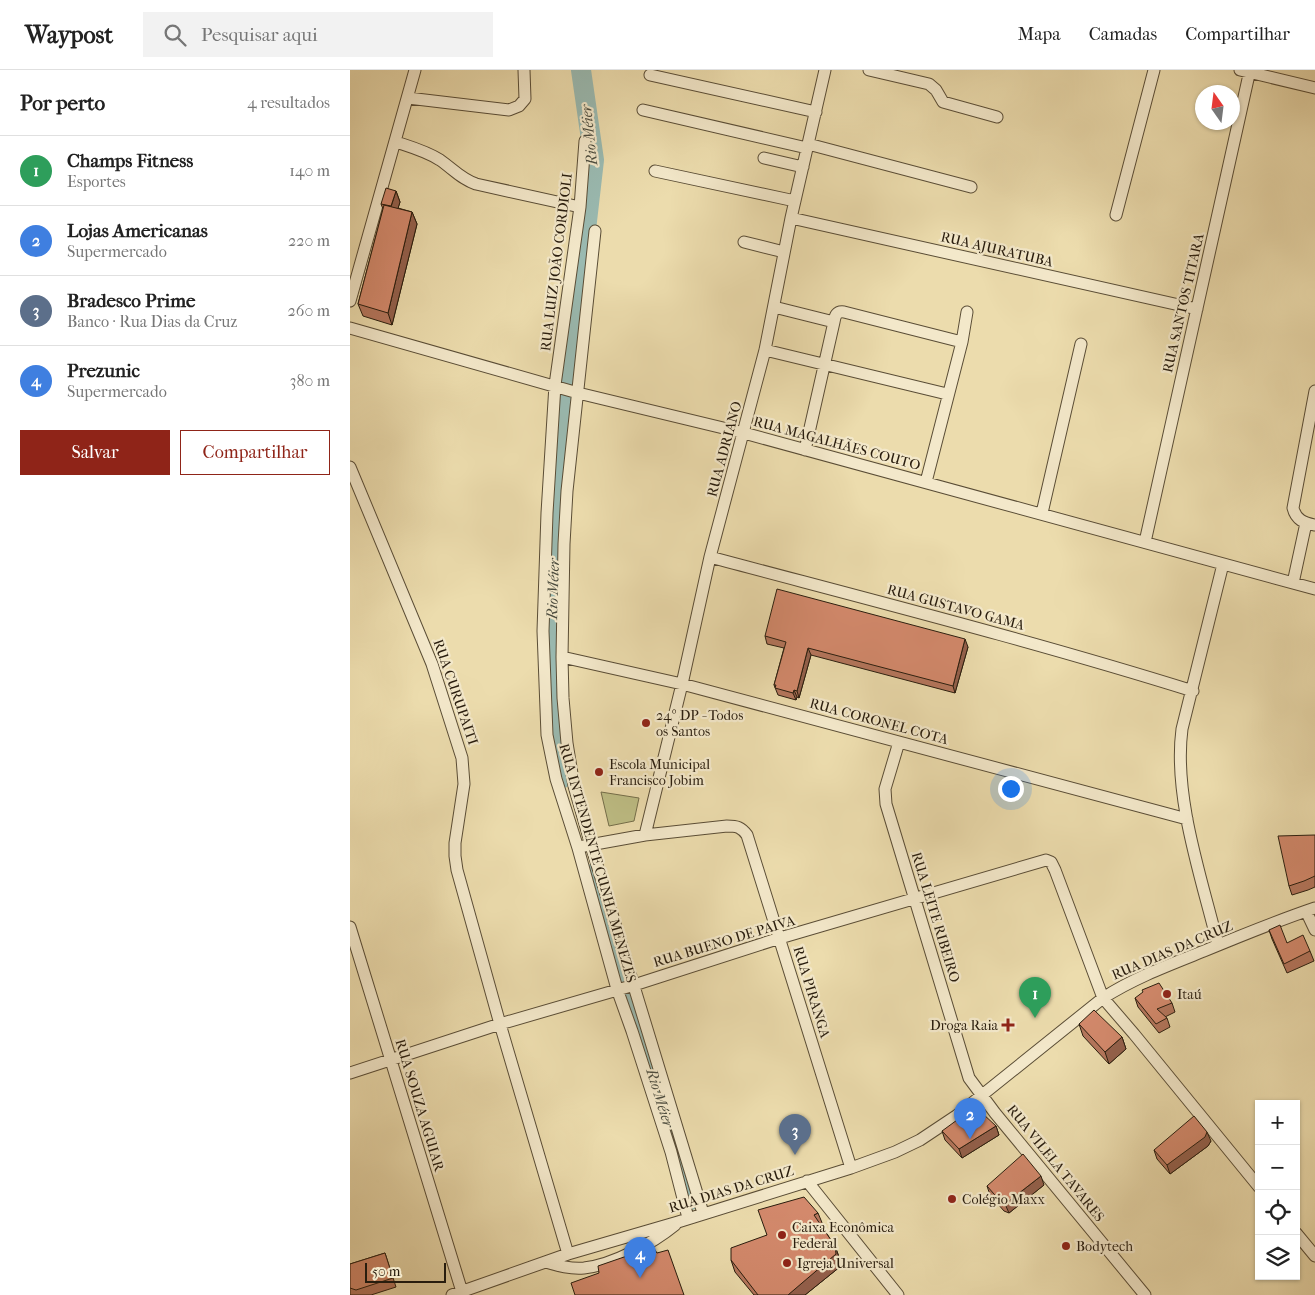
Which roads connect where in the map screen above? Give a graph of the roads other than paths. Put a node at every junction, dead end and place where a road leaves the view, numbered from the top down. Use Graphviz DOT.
graph roads {
  1 [pos="415,70"];
  2 [pos="524,70"];
  3 [pos="825,70"];
  4 [pos="869,70"];
  5 [pos="1154,70"];
  6 [pos="1246,71"];
  7 [pos="650,75"];
  8 [pos="1315,88"];
  9 [pos="408,98"];
  10 [pos="643,110"];
  11 [pos="816,112"];
  12 [pos="996,117"];
  13 [pos="585,141"];
  14 [pos="396,142"];
  15 [pos="808,146"];
  16 [pos="764,158"];
  17 [pos="803,167"];
  18 [pos="654,170"];
  19 [pos="971,187"];
  20 [pos="795,201"];
  21 [pos="580,207"];
  22 [pos="1116,214"];
  23 [pos="791,218"];
  24 [pos="595,231"];
  25 [pos="744,242"];
  26 [pos="784,252"];
  27 [pos="350,301"];
  28 [pos="774,307"];
  29 [pos="1197,309"];
  30 [pos="967,312"];
  31 [pos="834,322"];
  32 [pos="350,328"];
  33 [pos="962,342"];
  34 [pos="1081,344"];
  35 [pos="765,350"];
  36 [pos="824,365"];
  37 [pos="567,389"];
  38 [pos="1315,391"];
  39 [pos="947,394"];
  40 [pos="744,433"];
  41 [pos="805,450"];
  42 [pos="350,467"];
  43 [pos="926,482"];
  44 [pos="1042,514"];
  45 [pos="1310,524"];
  46 [pos="1144,542"];
  47 [pos="710,557"];
  48 [pos="1223,564"];
  49 [pos="1293,583"];
  50 [pos="1315,589"];
  51 [pos="562,657"];
  52 [pos="682,684"];
  53 [pos="1193,691"];
  54 [pos="899,742"];
  55 [pos="1187,819"];
  56 [pos="645,835"];
  57 [pos="591,845"];
  58 [pos="578,848"];
  59 [pos="916,899"];
  60 [pos="1310,910"];
  61 [pos="350,927"];
  62 [pos="1315,930"];
  63 [pos="780,938"];
  64 [pos="1218,945"];
  65 [pos="626,987"];
  66 [pos="1103,998"];
  67 [pos="500,1024"];
  68 [pos="390,1060"];
  69 [pos="350,1073"];
  70 [pos="982,1096"];
  71 [pos="851,1168"];
  72 [pos="807,1181"];
  73 [pos="1255,1182"];
  74 [pos="703,1213"];
  75 [pos="683,1220"];
  76 [pos="1298,1235"];
  77 [pos="568,1254"];
  78 [pos="1315,1256"];
  79 [pos="546,1262"];
  80 [pos="459,1294"];
  81 [pos="898,1295"];
  82 [pos="1145,1295"];
  1 -- 9 [label="street"];
  2 -- 9 [label="street"];
  3 -- 11 [label="street, RUA ADRIANO"];
  4 -- 12 [label="street"];
  5 -- 22 [label="street"];
  6 -- 8 [label="street"];
  6 -- 29 [label="street, RUA SANTOS TITARA"];
  7 -- 11 [label="street"];
  9 -- 14 [label="street"];
  10 -- 15 [label="street"];
  11 -- 15 [label="street, RUA ADRIANO"];
  13 -- 21 [label="street, RUA LUIZ JOÃO CORDIOLI"];
  14 -- 21 [label="street"];
  14 -- 27 [label="street"];
  15 -- 17 [label="street, RUA ADRIANO"];
  15 -- 19 [label="street"];
  16 -- 17 [label="street"];
  17 -- 20 [label="street, RUA ADRIANO"];
  18 -- 20 [label="street"];
  20 -- 23 [label="street, RUA ADRIANO"];
  21 -- 37 [label="street, RUA LUIZ JOÃO CORDIOLI"];
  23 -- 26 [label="street, RUA ADRIANO"];
  23 -- 29 [label="street, RUA AJURATUBA"];
  24 -- 37 [label="street"];
  25 -- 26 [label="street"];
  26 -- 28 [label="street, RUA ADRIANO"];
  28 -- 31 [label="street"];
  28 -- 35 [label="street, RUA ADRIANO"];
  29 -- 46 [label="street, RUA SANTOS TITARA"];
  30 -- 33 [label="street"];
  31 -- 33 [label="street"];
  31 -- 36 [label="street"];
  32 -- 37 [label="street, RUA MAGALHÃES COUTO"];
  33 -- 39 [label="street"];
  34 -- 44 [label="street"];
  35 -- 36 [label="street"];
  35 -- 40 [label="street, RUA ADRIANO"];
  36 -- 39 [label="street"];
  36 -- 41 [label="street"];
  37 -- 40 [label="street, RUA MAGALHÃES COUTO"];
  37 -- 51 [label="street, RUA INTENDENTE CUNHA MENEZES"];
  37 -- 58 [label="street, RUA INTENDENTE CUNHA MENEZES"];
  38 -- 45 [label="street"];
  39 -- 43 [label="street"];
  40 -- 41 [label="street, RUA MAGALHÃES COUTO"];
  40 -- 47 [label="street, RUA ADRIANO"];
  41 -- 43 [label="street, RUA MAGALHÃES COUTO"];
  42 -- 67 [label="street, RUA CURUPAITI"];
  43 -- 44 [label="street, RUA MAGALHÃES COUTO"];
  44 -- 46 [label="street, RUA MAGALHÃES COUTO"];
  45 -- 49 [label="street"];
  46 -- 48 [label="street, RUA MAGALHÃES COUTO"];
  47 -- 52 [label="street, RUA ADRIANO"];
  47 -- 53 [label="street, RUA GUSTAVO GAMA"];
  48 -- 49 [label="street, RUA MAGALHÃES COUTO"];
  48 -- 53 [label="street"];
  49 -- 50 [label="street, RUA MAGALHÃES COUTO"];
  51 -- 52 [label="street, RUA CORONEL COTA"];
  51 -- 57 [label="street, RUA INTENDENTE CUNHA MENEZES"];
  52 -- 54 [label="street, RUA CORONEL COTA"];
  52 -- 56 [label="street, RUA ADRIANO"];
  53 -- 55 [label="street"];
  54 -- 55 [label="street, RUA CORONEL COTA"];
  54 -- 59 [label="street, RUA LEITE RIBEIRO"];
  55 -- 64 [label="street"];
  56 -- 57 [label="street"];
  56 -- 63 [label="street, RUA PIRANGA"];
  57 -- 58 [label="street"];
  57 -- 65 [label="street, RUA INTENDENTE CUNHA MENEZES"];
  58 -- 65 [label="street, RUA INTENDENTE CUNHA MENEZES"];
  59 -- 63 [label="street, RUA BUENO DE PAIVA"];
  59 -- 66 [label="street, RUA BUENO DE PAIVA"];
  59 -- 70 [label="street, RUA LEITE RIBEIRO"];
  60 -- 62 [label="street"];
  60 -- 64 [label="street, RUA DIAS DA CRUZ"];
  61 -- 68 [label="street, RUA SOUZA AGUIAR"];
  63 -- 65 [label="street, RUA BUENO DE PAIVA"];
  63 -- 71 [label="street, RUA PIRANGA"];
  64 -- 66 [label="street, RUA DIAS DA CRUZ"];
  65 -- 67 [label="street, RUA BUENO DE PAIVA"];
  65 -- 74 [label="street, RUA INTENDENTE CUNHA MENEZES"];
  65 -- 75 [label="street, RUA INTENDENTE CUNHA MENEZES"];
  66 -- 70 [label="street, RUA DIAS DA CRUZ"];
  66 -- 73 [label="street"];
  67 -- 68 [label="street, RUA BUENO DE PAIVA"];
  67 -- 77 [label="street, RUA CURUPAITI"];
  68 -- 69 [label="street, RUA BUENO DE PAIVA"];
  68 -- 80 [label="street, RUA SOUZA AGUIAR"];
  70 -- 71 [label="street, RUA DIAS DA CRUZ"];
  70 -- 82 [label="street, RUA VILELA TAVARES"];
  71 -- 72 [label="street, RUA DIAS DA CRUZ"];
  72 -- 74 [label="street, RUA DIAS DA CRUZ"];
  72 -- 81 [label="street"];
  74 -- 75 [label="street, RUA DIAS DA CRUZ"];
  75 -- 77 [label="street, RUA DIAS DA CRUZ"];
  75 -- 79 [label="street"];
  76 -- 78 [label="street"];
  77 -- 79 [label="street, RUA DIAS DA CRUZ"];
  79 -- 80 [label="street, RUA DIAS DA CRUZ"];
}
